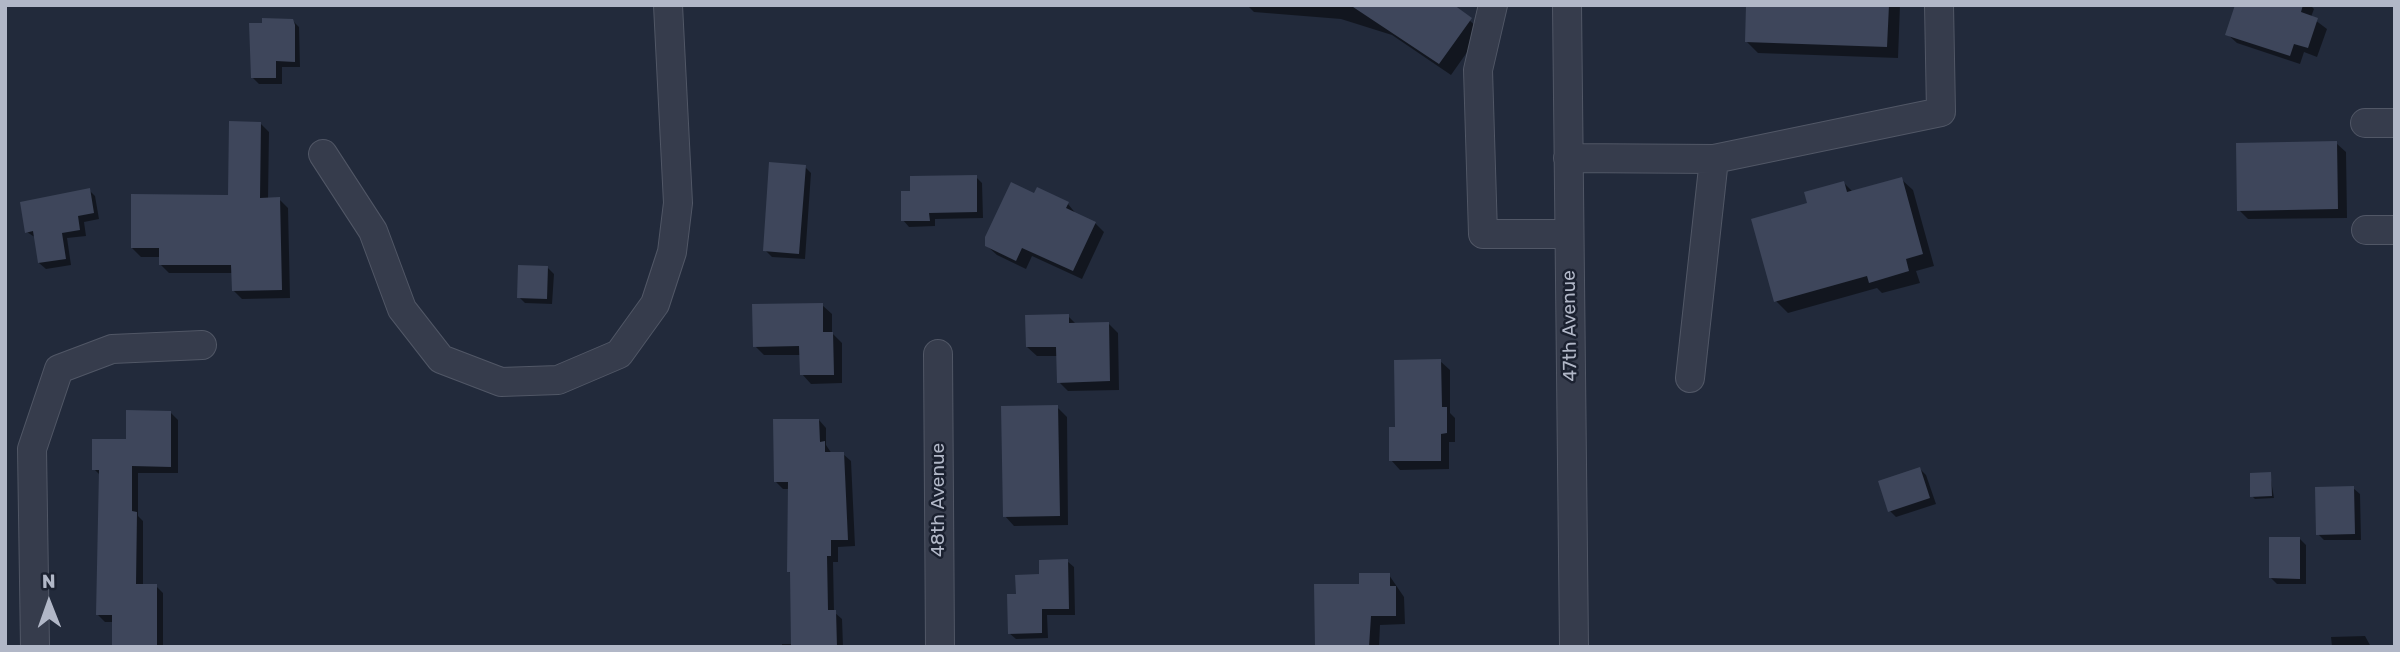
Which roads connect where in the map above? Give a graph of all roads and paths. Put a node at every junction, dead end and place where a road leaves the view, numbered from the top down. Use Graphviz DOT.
graph roads {
  1 [pos="668,5"];
  2 [pos="1493,5"];
  3 [pos="1567,5"];
  4 [pos="1939,5"];
  5 [pos="2365,123"];
  6 [pos="2395,123"];
  7 [pos="323,154"];
  8 [pos="1568,158"];
  9 [pos="1714,159"];
  10 [pos="2365,230"];
  11 [pos="2395,230"];
  12 [pos="1569,234"];
  13 [pos="202,345"];
  14 [pos="938,354"];
  15 [pos="1690,378"];
  16 [pos="35,647"];
  17 [pos="940,647"];
  18 [pos="1574,647"];
  1 -- 7 [label="street"];
  2 -- 12 [label="street"];
  3 -- 8 [label="street, 47th Avenue"];
  4 -- 9 [label="street"];
  5 -- 6 [label="street"];
  8 -- 9 [label="street"];
  8 -- 12 [label="street, 47th Avenue"];
  9 -- 15 [label="street"];
  10 -- 11 [label="street"];
  12 -- 18 [label="street, 47th Avenue"];
  13 -- 16 [label="street"];
  14 -- 17 [label="street, 48th Avenue"];
}
